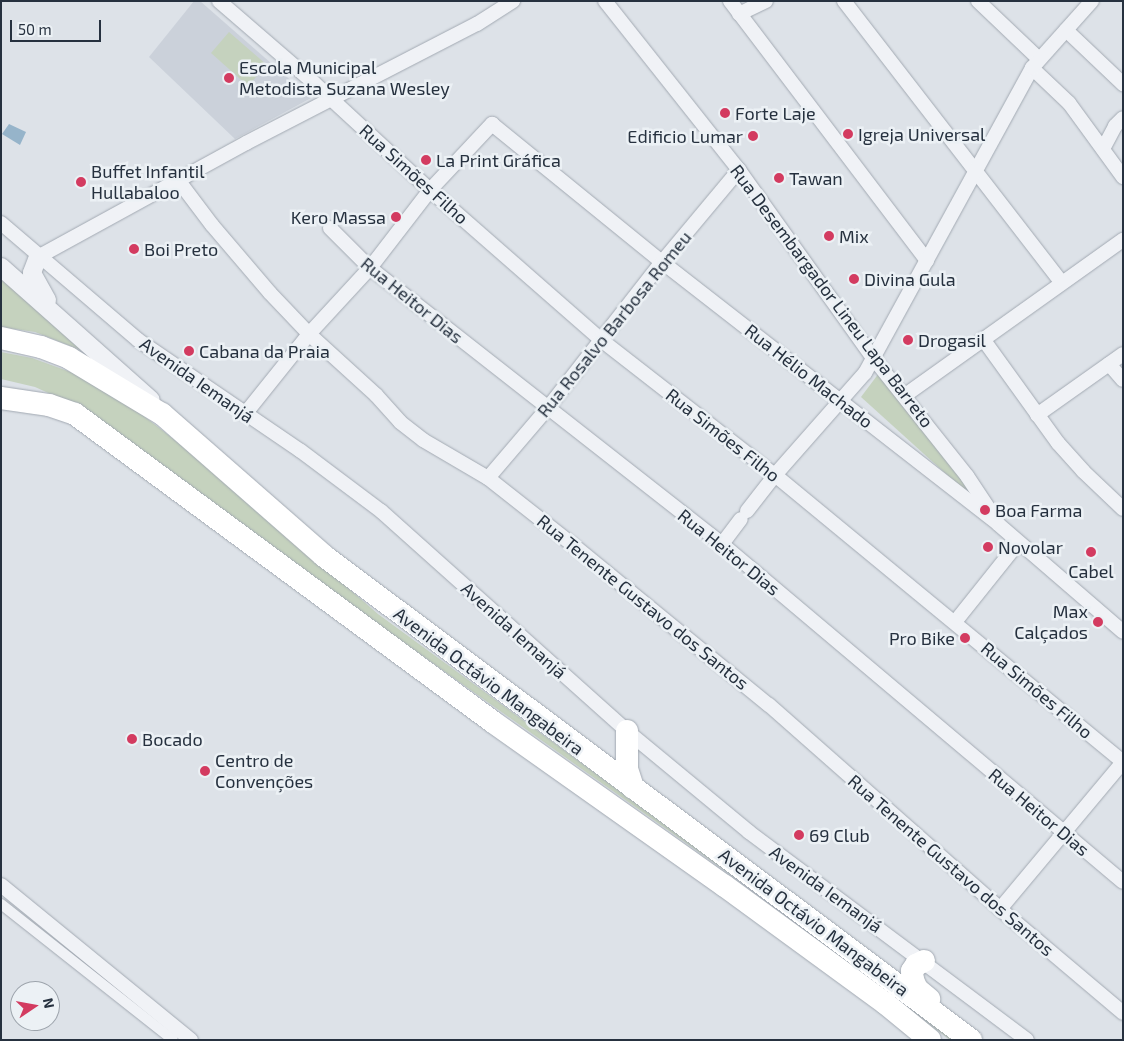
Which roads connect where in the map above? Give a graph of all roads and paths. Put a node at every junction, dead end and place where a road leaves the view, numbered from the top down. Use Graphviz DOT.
graph roads {
  1 [pos="218,1"];
  2 [pos="513,1"];
  3 [pos="605,1"];
  4 [pos="730,1"];
  5 [pos="766,1"];
  6 [pos="844,1"];
  7 [pos="978,1"];
  8 [pos="1092,1"];
  9 [pos="739,14"];
  10 [pos="1066,30"];
  11 [pos="1036,64"];
  12 [pos="1123,84"];
  13 [pos="331,98"];
  14 [pos="1123,118"];
  15 [pos="1103,150"];
  16 [pos="739,170"];
  17 [pos="974,172"];
  18 [pos="1123,177"];
  19 [pos="178,180"];
  20 [pos="430,190"];
  21 [pos="1,223"];
  22 [pos="330,228"];
  23 [pos="1123,240"];
  24 [pos="38,257"];
  25 [pos="927,261"];
  26 [pos="662,262"];
  27 [pos="1,267"];
  28 [pos="370,268"];
  29 [pos="1061,282"];
  30 [pos="65,325"];
  31 [pos="309,334"];
  32 [pos="1,338"];
  33 [pos="600,339"];
  34 [pos="983,339"];
  35 [pos="1123,354"];
  36 [pos="874,358"];
  37 [pos="1109,364"];
  38 [pos="1123,380"];
  39 [pos="904,396"];
  40 [pos="1,398"];
  41 [pos="842,401"];
  42 [pos="547,409"];
  43 [pos="162,414"];
  44 [pos="245,414"];
  45 [pos="1037,415"];
  46 [pos="775,475"];
  47 [pos="488,478"];
  48 [pos="1123,509"];
  49 [pos="998,524"];
  50 [pos="1018,543"];
  51 [pos="722,544"];
  52 [pos="956,622"];
  53 [pos="1123,632"];
  54 [pos="627,731"];
  55 [pos="1123,762"];
  56 [pos="634,788"];
  57 [pos="1065,834"];
  58 [pos="1123,882"];
  59 [pos="1,885"];
  60 [pos="1,904"];
  61 [pos="1000,909"];
  62 [pos="924,961"];
  63 [pos="1123,1013"];
  64 [pos="963,1033"];
  65 [pos="173,1040"];
  66 [pos="191,1040"];
  67 [pos="930,1040"];
  68 [pos="1027,1040"];
  1 -- 13 [label="street, Rua Simões Filho"];
  2 -- 13 [label="street"];
  3 -- 16 [label="street, Rua Desembargador Lineu Lapa Barreto"];
  4 -- 9 [label="street"];
  5 -- 9 [label="street"];
  6 -- 17 [label="street"];
  7 -- 11 [label="street"];
  8 -- 10 [label="street"];
  9 -- 25 [label="street"];
  10 -- 11 [label="street"];
  10 -- 12 [label="street"];
  11 -- 15 [label="street"];
  11 -- 17 [label="street"];
  13 -- 19 [label="street"];
  13 -- 20 [label="street, Rua Simões Filho"];
  14 -- 15 [label="street"];
  15 -- 18 [label="street"];
  16 -- 26 [label="street, Rua Rosalvo Barbosa Romeu"];
  16 -- 36 [label="street, Rua Desembargador Lineu Lapa Barreto"];
  17 -- 25 [label="street"];
  17 -- 29 [label="street"];
  19 -- 24 [label="street"];
  19 -- 31 [label="street, Rua Tenente Gustavo dos Santos"];
  20 -- 26 [label="street, Rua Hélio Machado"];
  20 -- 28 [label="street"];
  20 -- 33 [label="street, Rua Simões Filho"];
  21 -- 24 [label="street, Avenida Iemanjá"];
  22 -- 28 [label="street, Rua Heitor Dias"];
  23 -- 29 [label="street"];
  24 -- 30 [label="street"];
  24 -- 44 [label="street, Avenida Iemanjá"];
  25 -- 36 [label="street"];
  26 -- 33 [label="street, Rua Rosalvo Barbosa Romeu"];
  26 -- 41 [label="street, Rua Hélio Machado"];
  27 -- 30 [label="street"];
  28 -- 31 [label="street"];
  28 -- 42 [label="street, Rua Heitor Dias"];
  29 -- 34 [label="street"];
  30 -- 43 [label="street"];
  31 -- 44 [label="street"];
  31 -- 47 [label="street, Rua Tenente Gustavo dos Santos"];
  32 -- 43 [label="main road, Avenida Octávio Mangabeira"];
  33 -- 42 [label="street, Rua Rosalvo Barbosa Romeu"];
  33 -- 46 [label="street, Rua Simões Filho"];
  34 -- 39 [label="street"];
  34 -- 45 [label="street"];
  35 -- 37 [label="street"];
  36 -- 39 [label="street, Rua Desembargador Lineu Lapa Barreto"];
  36 -- 41 [label="street"];
  37 -- 38 [label="street"];
  37 -- 45 [label="street"];
  39 -- 49 [label="street, Rua Desembargador Lineu Lapa Barreto"];
  40 -- 67 [label="main road, Avenida Octávio Mangabeira"];
  41 -- 46 [label="street"];
  41 -- 49 [label="street, Rua Hélio Machado"];
  42 -- 47 [label="street, Rua Rosalvo Barbosa Romeu"];
  42 -- 51 [label="street, Rua Heitor Dias"];
  43 -- 56 [label="main road, Avenida Octávio Mangabeira"];
  44 -- 54 [label="street, Avenida Iemanjá"];
  45 -- 48 [label="street"];
  46 -- 51 [label="street"];
  46 -- 52 [label="street, Rua Simões Filho"];
  47 -- 61 [label="street, Rua Tenente Gustavo dos Santos"];
  49 -- 50 [label="street, Rua Hélio Machado"];
  50 -- 52 [label="street"];
  50 -- 53 [label="street, Rua Hélio Machado"];
  51 -- 57 [label="street, Rua Heitor Dias"];
  52 -- 55 [label="street, Rua Simões Filho"];
  54 -- 56 [label="main road"];
  54 -- 62 [label="street, Avenida Iemanjá"];
  55 -- 57 [label="street"];
  56 -- 64 [label="main road, Avenida Octávio Mangabeira"];
  57 -- 58 [label="street, Rua Heitor Dias"];
  57 -- 61 [label="street"];
  59 -- 66 [label="street"];
  60 -- 65 [label="street"];
  61 -- 63 [label="street, Rua Tenente Gustavo dos Santos"];
  62 -- 64 [label="main road"];
  62 -- 68 [label="street, Avenida Iemanjá"];
}
